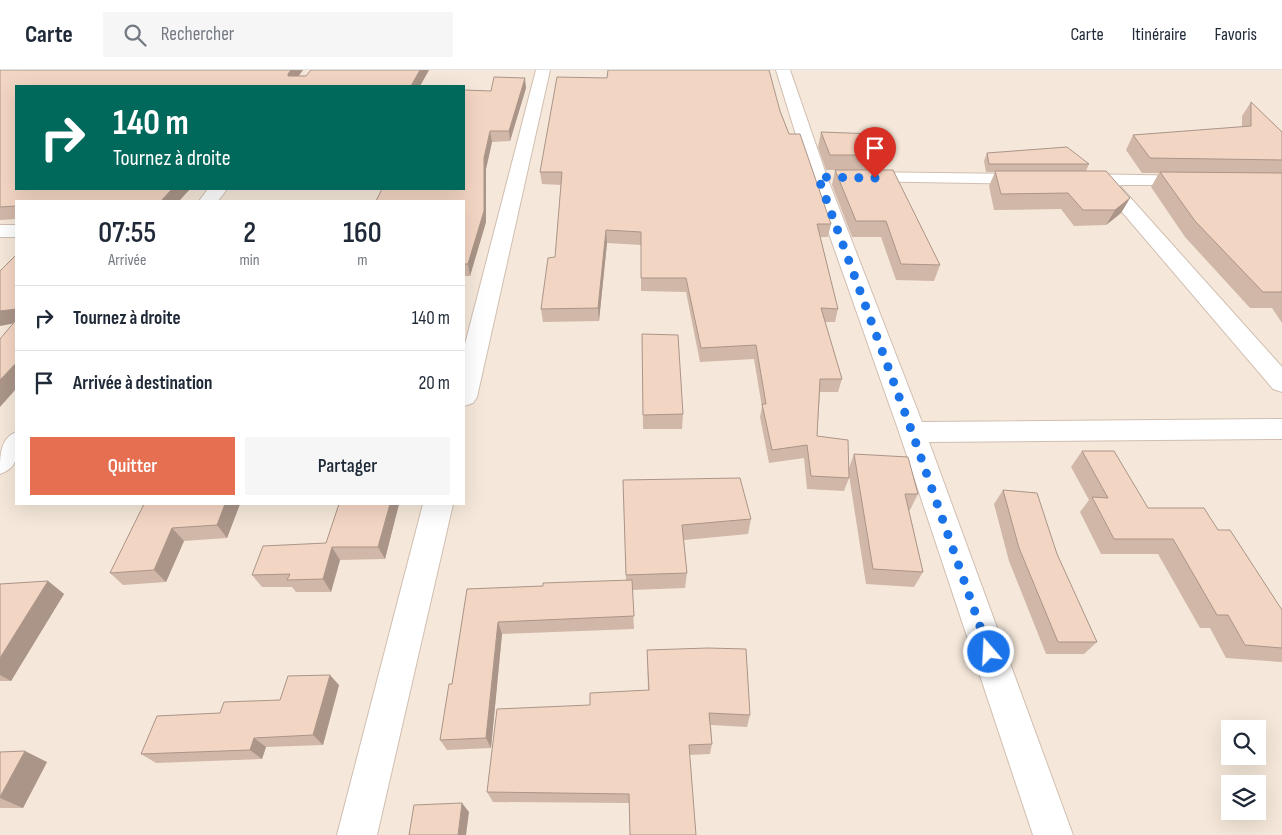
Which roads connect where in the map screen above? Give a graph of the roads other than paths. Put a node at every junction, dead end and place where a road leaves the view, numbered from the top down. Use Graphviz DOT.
graph roads {
  1 [pos="543,70"];
  2 [pos="783,70"];
  3 [pos="834,177"];
  4 [pos="1104,179"];
  5 [pos="1213,180"];
  6 [pos="217,190"];
  7 [pos="209,200"];
  8 [pos="0,231"];
  9 [pos="15,231"];
  10 [pos="1282,383"];
  11 [pos="465,393"];
  12 [pos="1282,430"];
  13 [pos="912,432"];
  14 [pos="438,505"];
  15 [pos="357,835"];
  16 [pos="1053,835"];
  1 -- 11 [label="street"];
  2 -- 3 [label="street"];
  3 -- 4 [label="street"];
  3 -- 13 [label="street"];
  4 -- 5 [label="street"];
  4 -- 10 [label="street"];
  6 -- 7 [label="street"];
  8 -- 9 [label="street"];
  12 -- 13 [label="street"];
  13 -- 16 [label="street"];
  14 -- 15 [label="street"];
}
